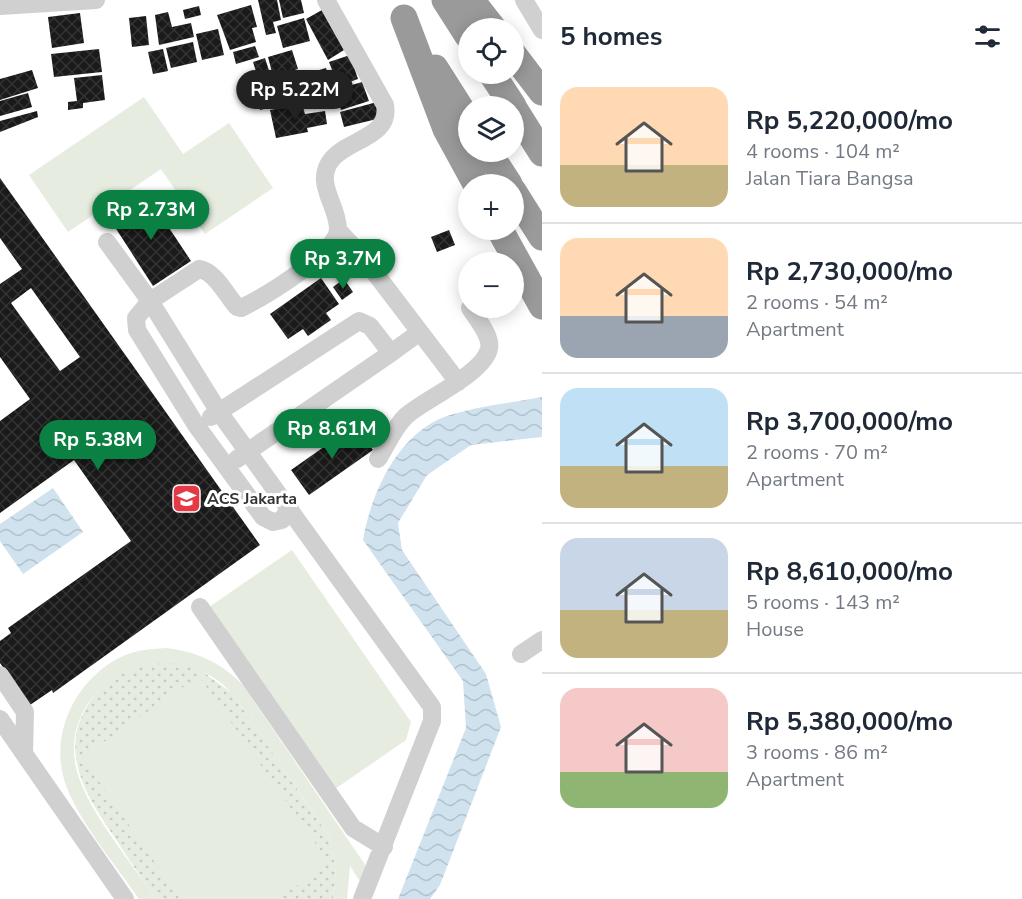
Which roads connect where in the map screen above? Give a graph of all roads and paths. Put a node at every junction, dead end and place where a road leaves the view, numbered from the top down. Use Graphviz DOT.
graph roads {
  1 [pos="96,0"];
  2 [pos="326,0"];
  3 [pos="445,0"];
  4 [pos="471,0"];
  5 [pos="524,0"];
  6 [pos="0,6"];
  7 [pos="398,9"];
  8 [pos="485,18"];
  9 [pos="458,20"];
  10 [pos="542,30"];
  11 [pos="524,68"];
  12 [pos="542,92"];
  13 [pos="458,104"];
  14 [pos="524,124"];
  15 [pos="542,153"];
  16 [pos="471,174"];
  17 [pos="524,208"];
  18 [pos="338,230"];
  19 [pos="542,237"];
  20 [pos="506,240"];
  21 [pos="107,242"];
  22 [pos="150,301"];
  23 [pos="542,306"];
  24 [pos="476,318"];
  25 [pos="420,332"];
  26 [pos="391,353"];
  27 [pos="193,370"];
  28 [pos="458,382"];
  29 [pos="172,384"];
  30 [pos="219,412"];
  31 [pos="196,425"];
  32 [pos="247,452"];
  33 [pos="378,459"];
  34 [pos="226,468"];
  35 [pos="290,507"];
  36 [pos="200,607"];
  37 [pos="542,640"];
  38 [pos="521,654"];
  39 [pos="0,675"];
  40 [pos="0,719"];
  41 [pos="24,753"];
  42 [pos="384,847"];
  43 [pos="125,899"];
  44 [pos="362,899"];
  1 -- 6 [label="street"];
  2 -- 18 [label="street"];
  3 -- 9 [label="highway"];
  4 -- 8 [label="highway"];
  5 -- 10 [label="street"];
  7 -- 13 [label="highway"];
  7 -- 16 [label="highway"];
  11 -- 12 [label="highway"];
  14 -- 15 [label="highway"];
  17 -- 19 [label="highway"];
  18 -- 22 [label="street"];
  18 -- 25 [label="street"];
  20 -- 23 [label="highway"];
  21 -- 22 [label="street"];
  22 -- 27 [label="street"];
  22 -- 29 [label="street"];
  24 -- 28 [label="street"];
  25 -- 26 [label="street"];
  25 -- 28 [label="street"];
  26 -- 30 [label="street"];
  26 -- 32 [label="street"];
  27 -- 29 [label="street"];
  27 -- 30 [label="street"];
  28 -- 33 [label="street"];
  29 -- 31 [label="street"];
  30 -- 31 [label="street"];
  30 -- 32 [label="street"];
  31 -- 34 [label="street"];
  32 -- 34 [label="street"];
  32 -- 35 [label="street"];
  34 -- 35 [label="street"];
  35 -- 42 [label="street"];
  36 -- 42 [label="street"];
  37 -- 38 [label="street"];
  39 -- 41 [label="street"];
  40 -- 41 [label="street"];
  41 -- 43 [label="street"];
  42 -- 44 [label="street"];
}
